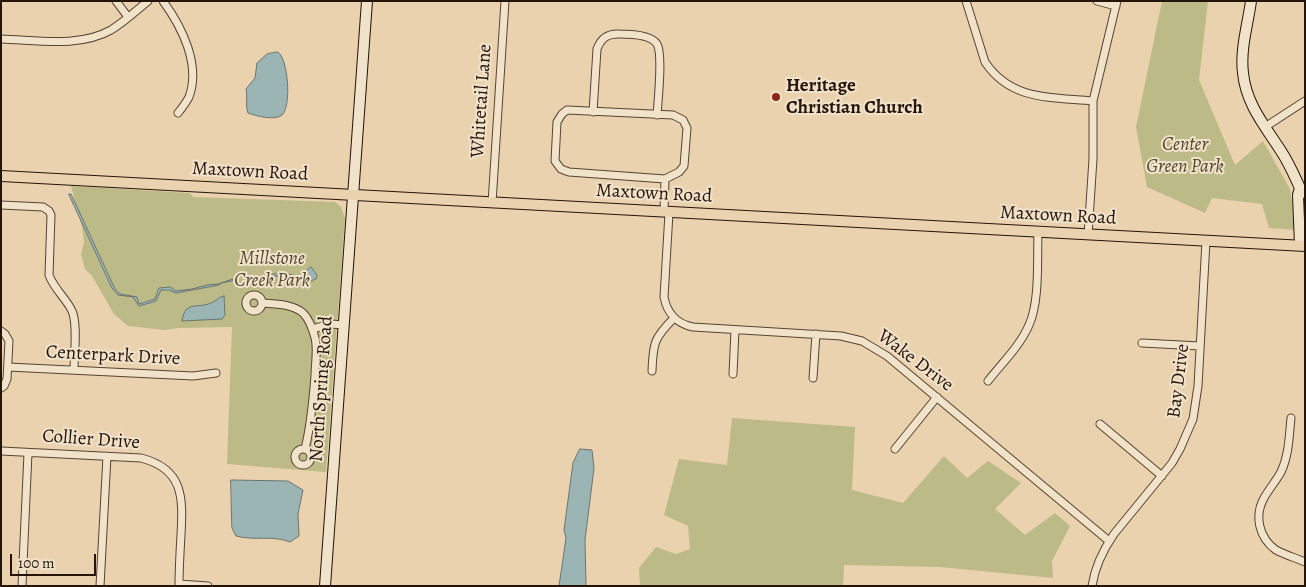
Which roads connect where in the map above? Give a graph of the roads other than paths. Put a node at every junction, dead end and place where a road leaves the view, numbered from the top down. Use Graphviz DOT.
graph roads {
  1 [pos="116,1"];
  2 [pos="148,1"];
  3 [pos="163,1"];
  4 [pos="367,1"];
  5 [pos="505,1"];
  6 [pos="966,1"];
  7 [pos="1098,1"];
  8 [pos="1251,1"];
  9 [pos="1117,4"];
  10 [pos="128,17"];
  11 [pos="1,39"];
  12 [pos="1305,100"];
  13 [pos="1093,101"];
  14 [pos="593,112"];
  15 [pos="178,113"];
  16 [pos="657,115"];
  17 [pos="1264,127"];
  18 [pos="1,176"];
  19 [pos="665,179"];
  20 [pos="1303,190"];
  21 [pos="354,196"];
  22 [pos="492,203"];
  23 [pos="1,205"];
  24 [pos="667,212"];
  25 [pos="1038,232"];
  26 [pos="1088,235"];
  27 [pos="1206,241"];
  28 [pos="1302,245"];
  29 [pos="262,303"];
  30 [pos="674,318"];
  31 [pos="344,325"];
  32 [pos="312,329"];
  33 [pos="735,330"];
  34 [pos="1,331"];
  35 [pos="816,334"];
  36 [pos="1142,343"];
  37 [pos="1200,346"];
  38 [pos="8,367"];
  39 [pos="74,370"];
  40 [pos="652,370"];
  41 [pos="216,373"];
  42 [pos="733,374"];
  43 [pos="813,378"];
  44 [pos="988,381"];
  45 [pos="1,388"];
  46 [pos="937,398"];
  47 [pos="1291,418"];
  48 [pos="1100,424"];
  49 [pos="305,449"];
  50 [pos="895,449"];
  51 [pos="1,451"];
  52 [pos="28,453"];
  53 [pos="107,456"];
  54 [pos="1162,476"];
  55 [pos="1109,541"];
  56 [pos="1305,562"];
  57 [pos="179,585"];
  58 [pos="22,586"];
  59 [pos="100,586"];
  60 [pos="208,586"];
  61 [pos="325,586"];
  62 [pos="1092,586"];
  1 -- 10 [label="street"];
  2 -- 10 [label="street"];
  3 -- 15 [label="street"];
  4 -- 21 [label="main road, North Spring Road"];
  5 -- 22 [label="street, Whitetail Lane"];
  6 -- 13 [label="street"];
  7 -- 9 [label="street"];
  8 -- 17 [label="main road"];
  9 -- 13 [label="street"];
  10 -- 11 [label="street"];
  12 -- 17 [label="street"];
  13 -- 26 [label="street"];
  14 -- 16 [label="street"];
  14 -- 16 [label="street"];
  14 -- 19 [label="street"];
  16 -- 19 [label="street"];
  17 -- 20 [label="main road"];
  18 -- 21 [label="main road, Maxtown Road"];
  19 -- 24 [label="street"];
  20 -- 28 [label="main road"];
  21 -- 22 [label="main road, Maxtown Road"];
  21 -- 31 [label="main road, North Spring Road"];
  22 -- 24 [label="main road, Maxtown Road"];
  23 -- 39 [label="street"];
  24 -- 25 [label="main road, Maxtown Road"];
  24 -- 30 [label="street"];
  25 -- 26 [label="main road, Maxtown Road"];
  25 -- 44 [label="street"];
  26 -- 27 [label="main road, Maxtown Road"];
  27 -- 28 [label="main road, Maxtown Road"];
  27 -- 37 [label="street, Bay Drive"];
  29 -- 32 [label="street"];
  30 -- 33 [label="street, Wake Drive"];
  30 -- 40 [label="street"];
  31 -- 32 [label="street"];
  31 -- 61 [label="main road, North Spring Road"];
  32 -- 49 [label="street"];
  33 -- 35 [label="street, Wake Drive"];
  33 -- 42 [label="street"];
  34 -- 38 [label="street"];
  35 -- 43 [label="street"];
  35 -- 46 [label="street, Wake Drive"];
  36 -- 37 [label="street"];
  37 -- 54 [label="street, Bay Drive"];
  38 -- 39 [label="street, Centerpark Drive"];
  38 -- 45 [label="street"];
  39 -- 41 [label="street, Centerpark Drive"];
  46 -- 50 [label="street"];
  46 -- 55 [label="street, Wake Drive"];
  47 -- 56 [label="street"];
  48 -- 54 [label="street"];
  51 -- 52 [label="street, Collier Drive"];
  52 -- 53 [label="street, Collier Drive"];
  52 -- 58 [label="street"];
  53 -- 57 [label="street, Collier Drive"];
  53 -- 59 [label="street"];
  54 -- 55 [label="street, Bay Drive"];
  55 -- 62 [label="street, Bay Drive"];
  57 -- 60 [label="street"];
}
